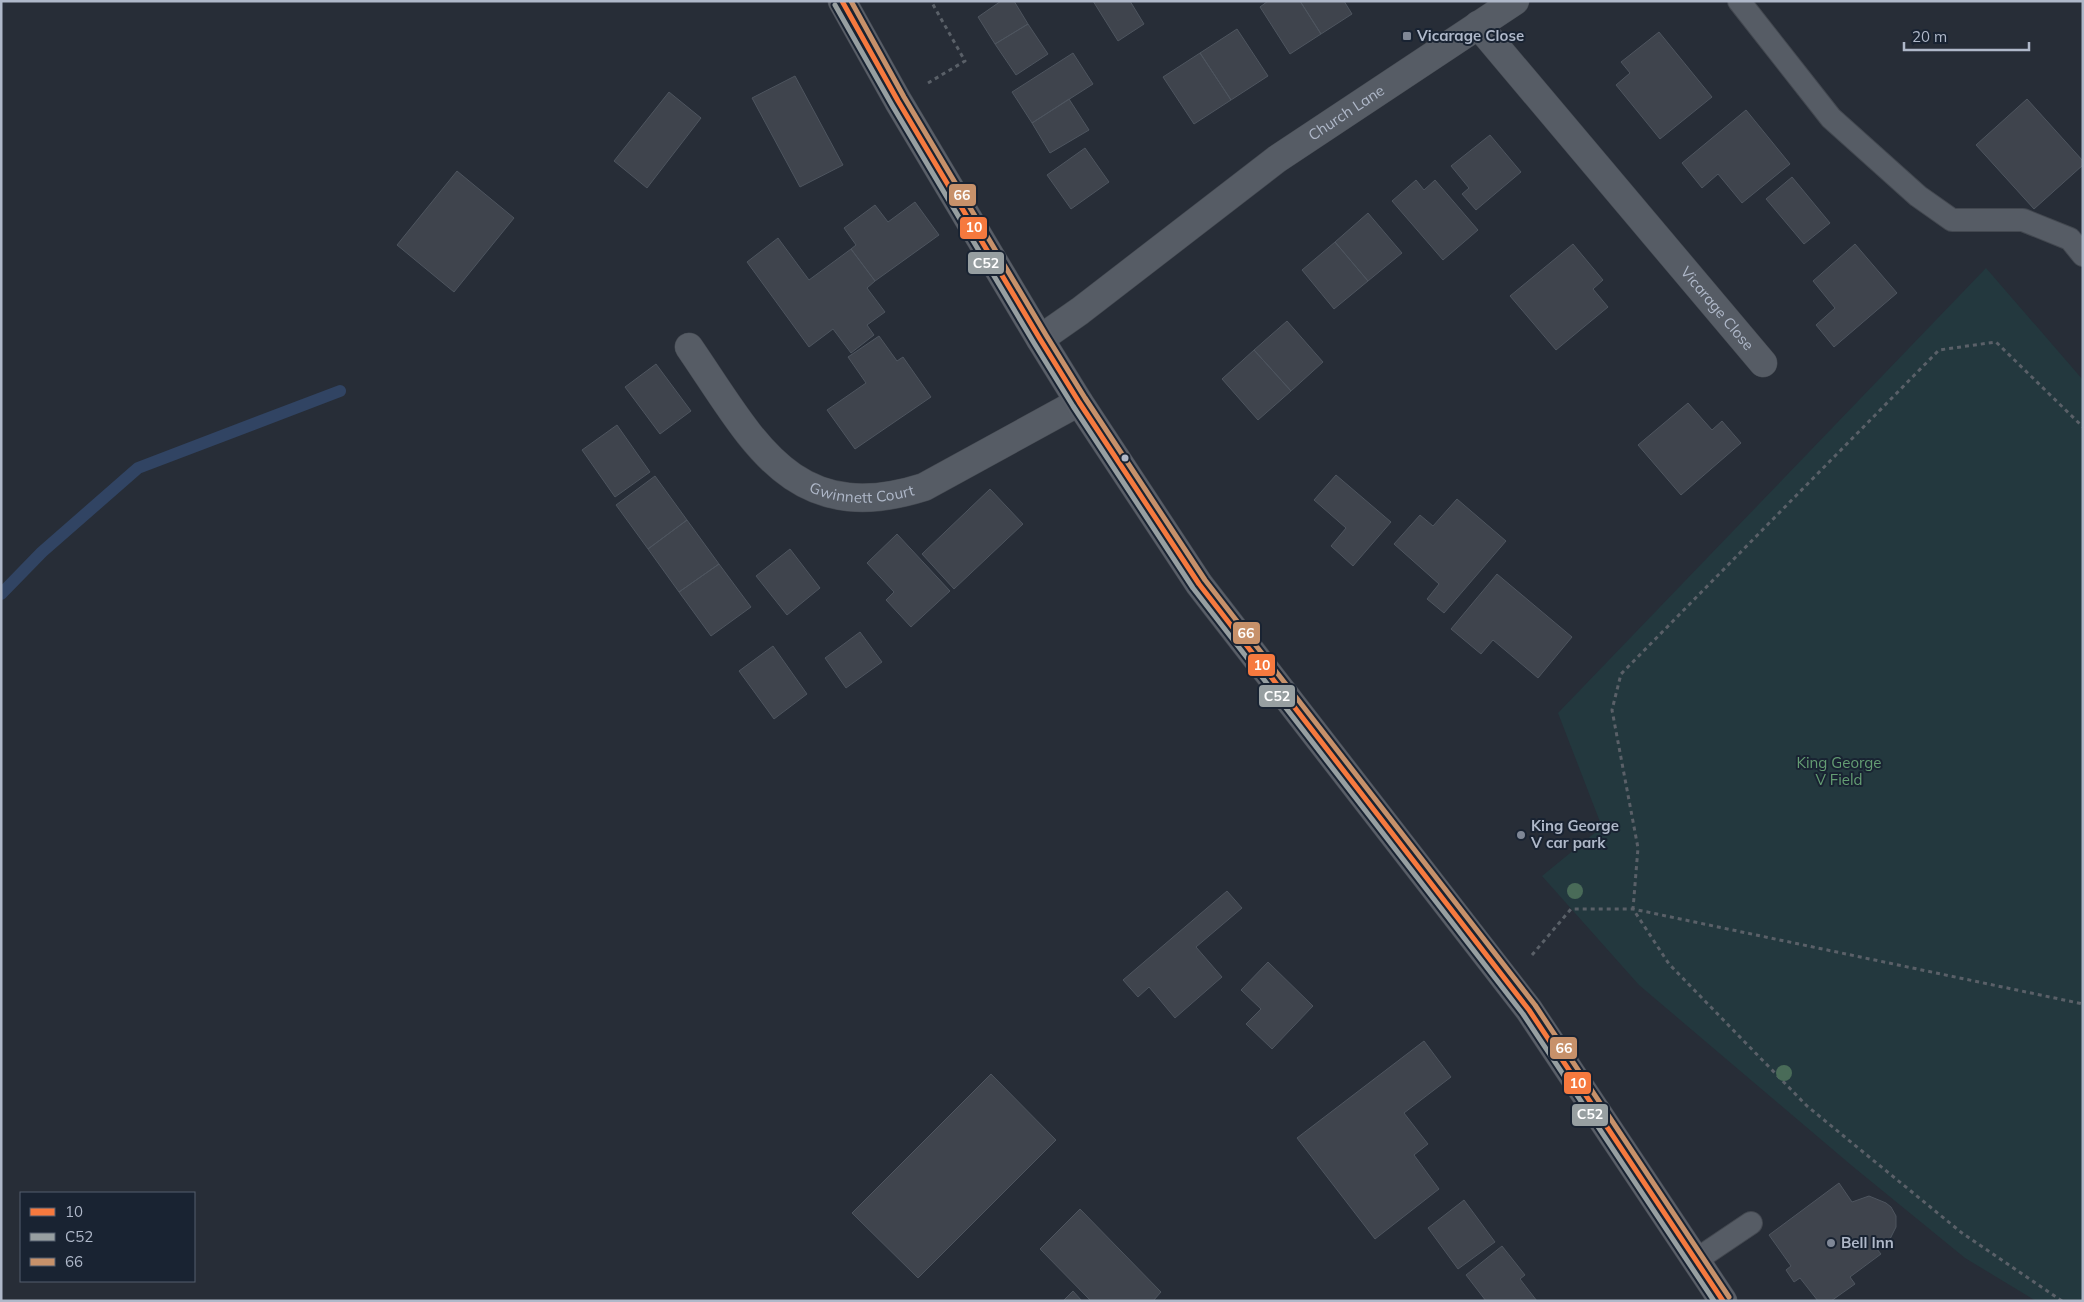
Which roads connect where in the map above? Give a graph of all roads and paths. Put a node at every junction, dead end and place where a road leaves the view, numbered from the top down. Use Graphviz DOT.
graph roads {
  1 [pos="842,1"];
  2 [pos="930,1"];
  3 [pos="1515,1"];
  4 [pos="1739,1"];
  5 [pos="1478,25"];
  6 [pos="898,101"];
  7 [pos="2083,255"];
  8 [pos="1040,339"];
  9 [pos="689,347"];
  10 [pos="1763,363"];
  11 [pos="1079,402"];
  12 [pos="2083,427"];
  13 [pos="1633,909"];
  14 [pos="1516,993"];
  15 [pos="2083,1004"];
  16 [pos="1752,1223"];
  17 [pos="1696,1260"];
  18 [pos="1723,1301"];
  19 [pos="2062,1301"];
  1 -- 6 [label="main road"];
  2 -- 6 [label="path"];
  3 -- 5 [label="street, Church Lane"];
  4 -- 7 [label="lane"];
  5 -- 8 [label="street, Church Lane"];
  5 -- 10 [label="street, Vicarage Close"];
  6 -- 8 [label="main road"];
  8 -- 11 [label="main road"];
  9 -- 11 [label="street, Gwinnett Court"];
  11 -- 14 [label="main road"];
  12 -- 13 [label="path"];
  13 -- 14 [label="path"];
  13 -- 15 [label="path"];
  13 -- 19 [label="path"];
  14 -- 17 [label="main road"];
  16 -- 17 [label="lane"];
  17 -- 18 [label="main road"];
}
